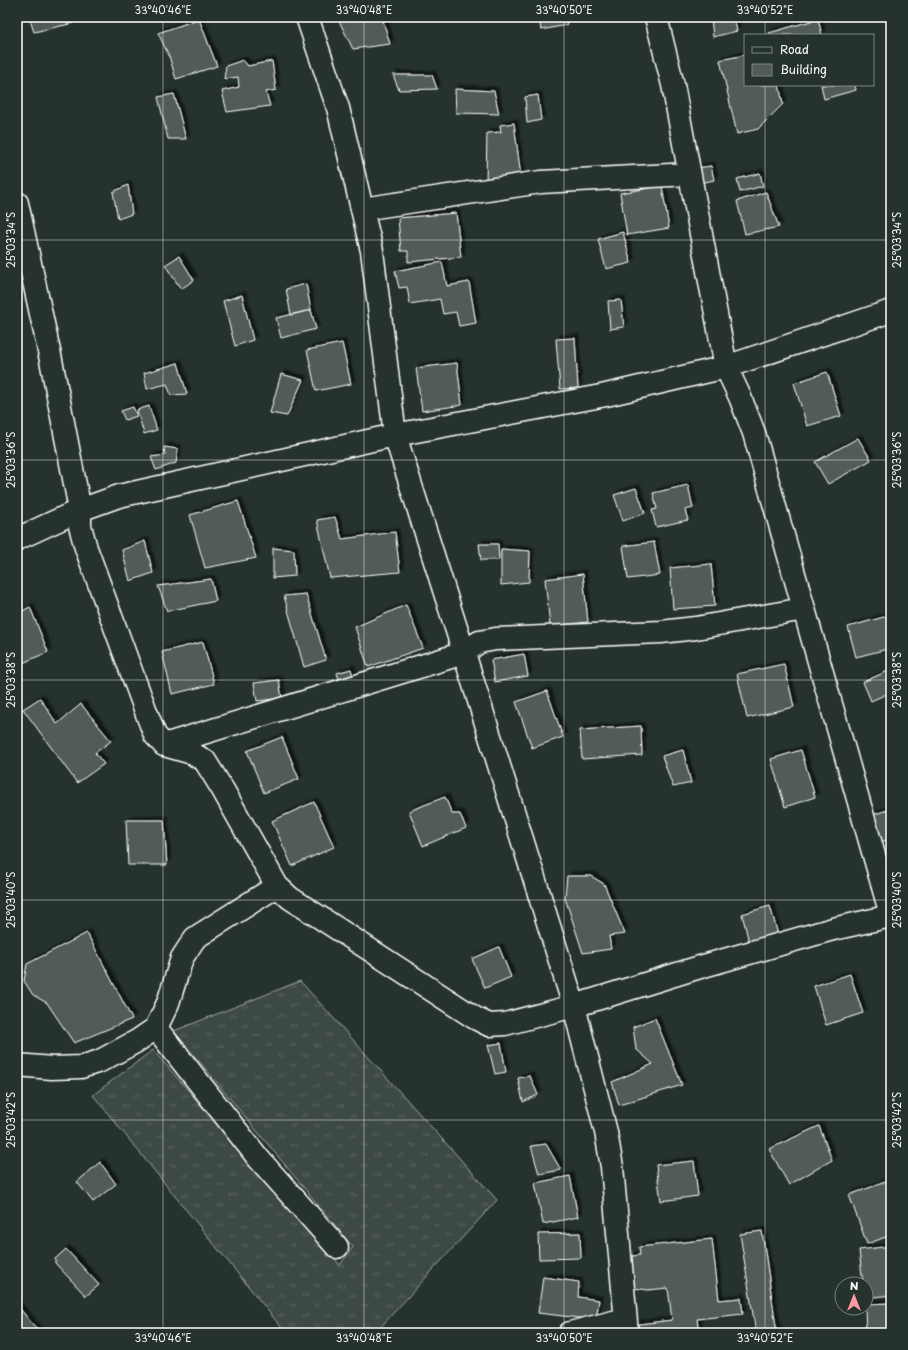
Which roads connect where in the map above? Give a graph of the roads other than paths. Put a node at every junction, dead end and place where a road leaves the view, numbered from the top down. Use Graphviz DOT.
graph roads {
  1 [pos="307,17"];
  2 [pos="656,17"];
  3 [pos="690,174"];
  4 [pos="17,204"];
  5 [pos="362,209"];
  6 [pos="891,311"];
  7 [pos="726,367"];
  8 [pos="395,435"];
  9 [pos="80,510"];
  10 [pos="17,539"];
  11 [pos="804,610"];
  12 [pos="464,653"];
  13 [pos="164,745"];
  14 [pos="277,886"];
  15 [pos="891,915"];
  16 [pos="574,1006"];
  17 [pos="156,1028"];
  18 [pos="17,1065"];
  19 [pos="336,1247"];
  20 [pos="626,1326"];
  21 [pos="570,1333"];
  1 -- 5 [label="street"];
  2 -- 3 [label="street"];
  3 -- 5 [label="street"];
  3 -- 7 [label="street"];
  4 -- 9 [label="street"];
  5 -- 8 [label="street"];
  6 -- 7 [label="street"];
  7 -- 8 [label="street"];
  7 -- 11 [label="street"];
  8 -- 9 [label="street"];
  8 -- 12 [label="street"];
  9 -- 10 [label="street"];
  9 -- 13 [label="street"];
  11 -- 12 [label="street"];
  11 -- 15 [label="street"];
  12 -- 13 [label="street"];
  12 -- 16 [label="street"];
  13 -- 14 [label="street"];
  14 -- 16 [label="street"];
  14 -- 17 [label="street"];
  15 -- 16 [label="street"];
  16 -- 20 [label="street"];
  17 -- 18 [label="street"];
  17 -- 19 [label="street"];
  20 -- 21 [label="street"];
}
